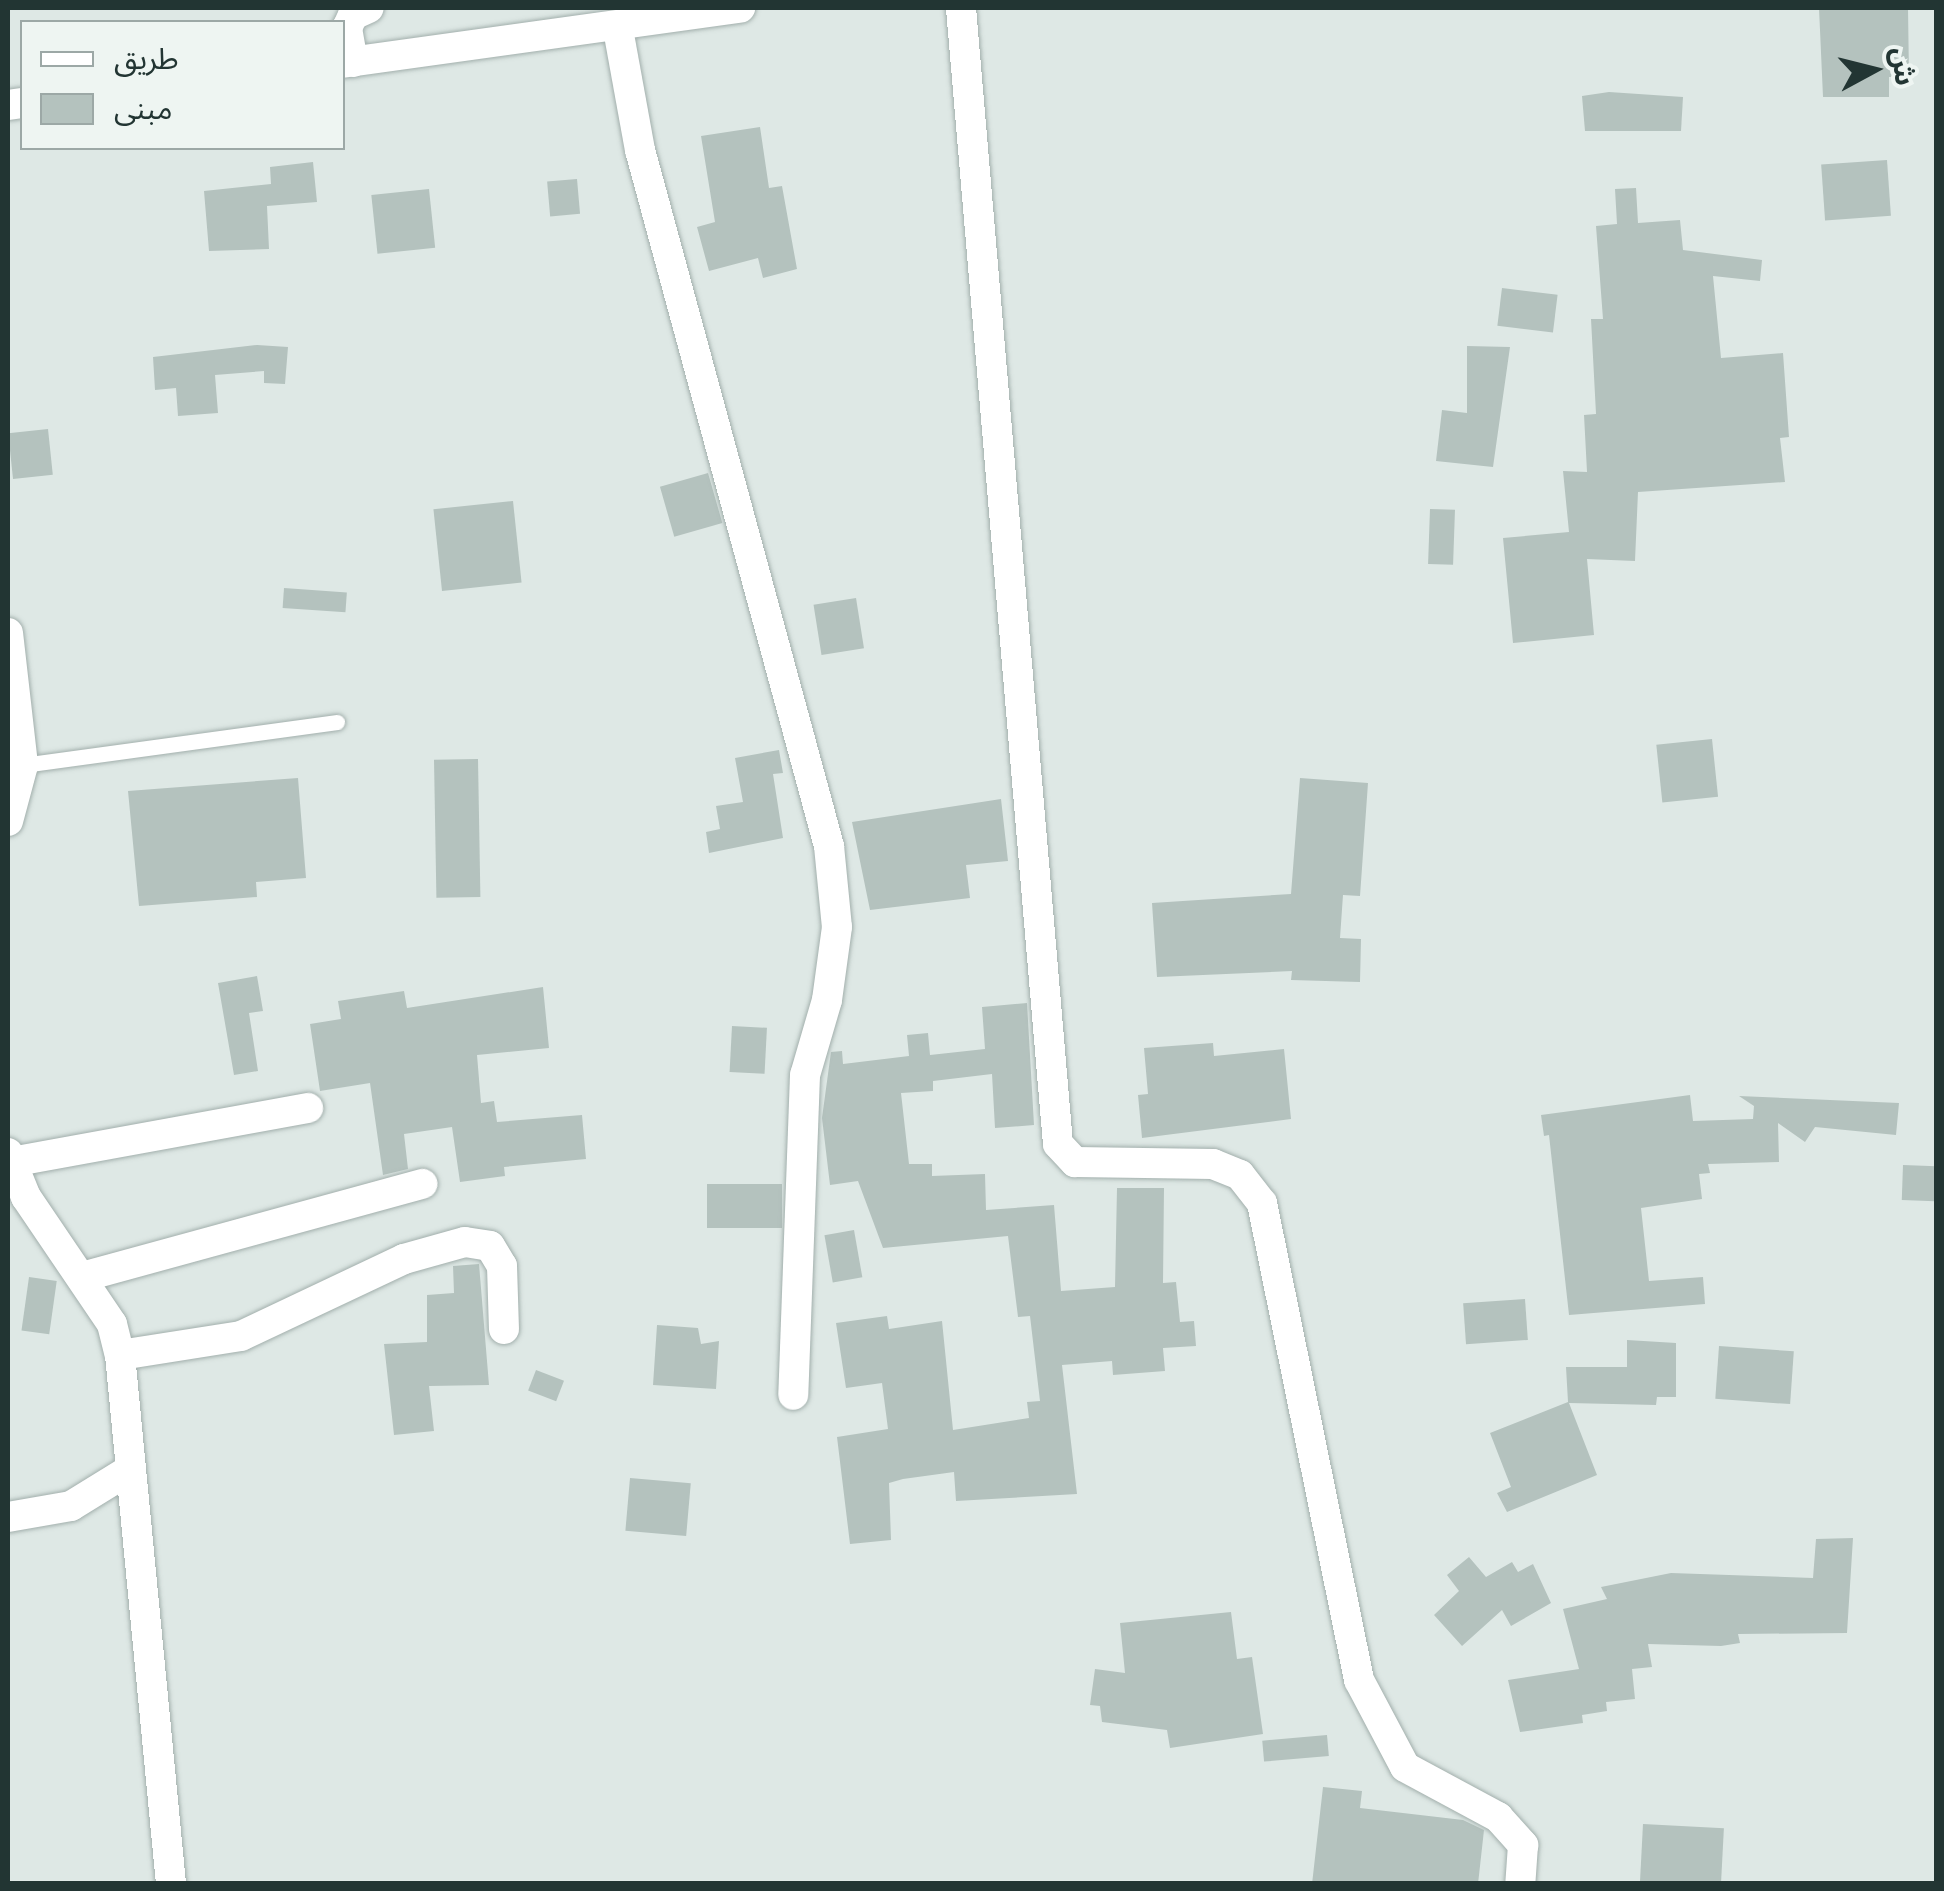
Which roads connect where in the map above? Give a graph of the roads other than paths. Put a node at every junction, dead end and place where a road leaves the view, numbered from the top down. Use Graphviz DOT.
graph roads {
  1 [pos="369,8"];
  2 [pos="740,8"];
  3 [pos="961,8"];
  4 [pos="643,18"];
  5 [pos="348,62"];
  6 [pos="8,633"];
  7 [pos="337,722"];
  8 [pos="23,765"];
  9 [pos="8,821"];
  10 [pos="308,1108"];
  11 [pos="9,1157"];
  12 [pos="423,1184"];
  13 [pos="82,1278"];
  14 [pos="504,1329"];
  15 [pos="120,1355"];
  16 [pos="793,1395"];
  17 [pos="131,1470"];
  18 [pos="8,1517"];
  19 [pos="171,1884"];
  20 [pos="1520,1884"];
  1 -- 5 [label="street"];
  2 -- 4 [label="street"];
  3 -- 20 [label="street"];
  4 -- 5 [label="street"];
  4 -- 16 [label="street"];
  6 -- 8 [label="street"];
  7 -- 8 [label="lane"];
  8 -- 9 [label="street"];
  10 -- 11 [label="street"];
  11 -- 13 [label="street"];
  12 -- 13 [label="street"];
  13 -- 15 [label="street"];
  14 -- 15 [label="street"];
  15 -- 17 [label="street"];
  17 -- 18 [label="street"];
  17 -- 19 [label="street"];
}
